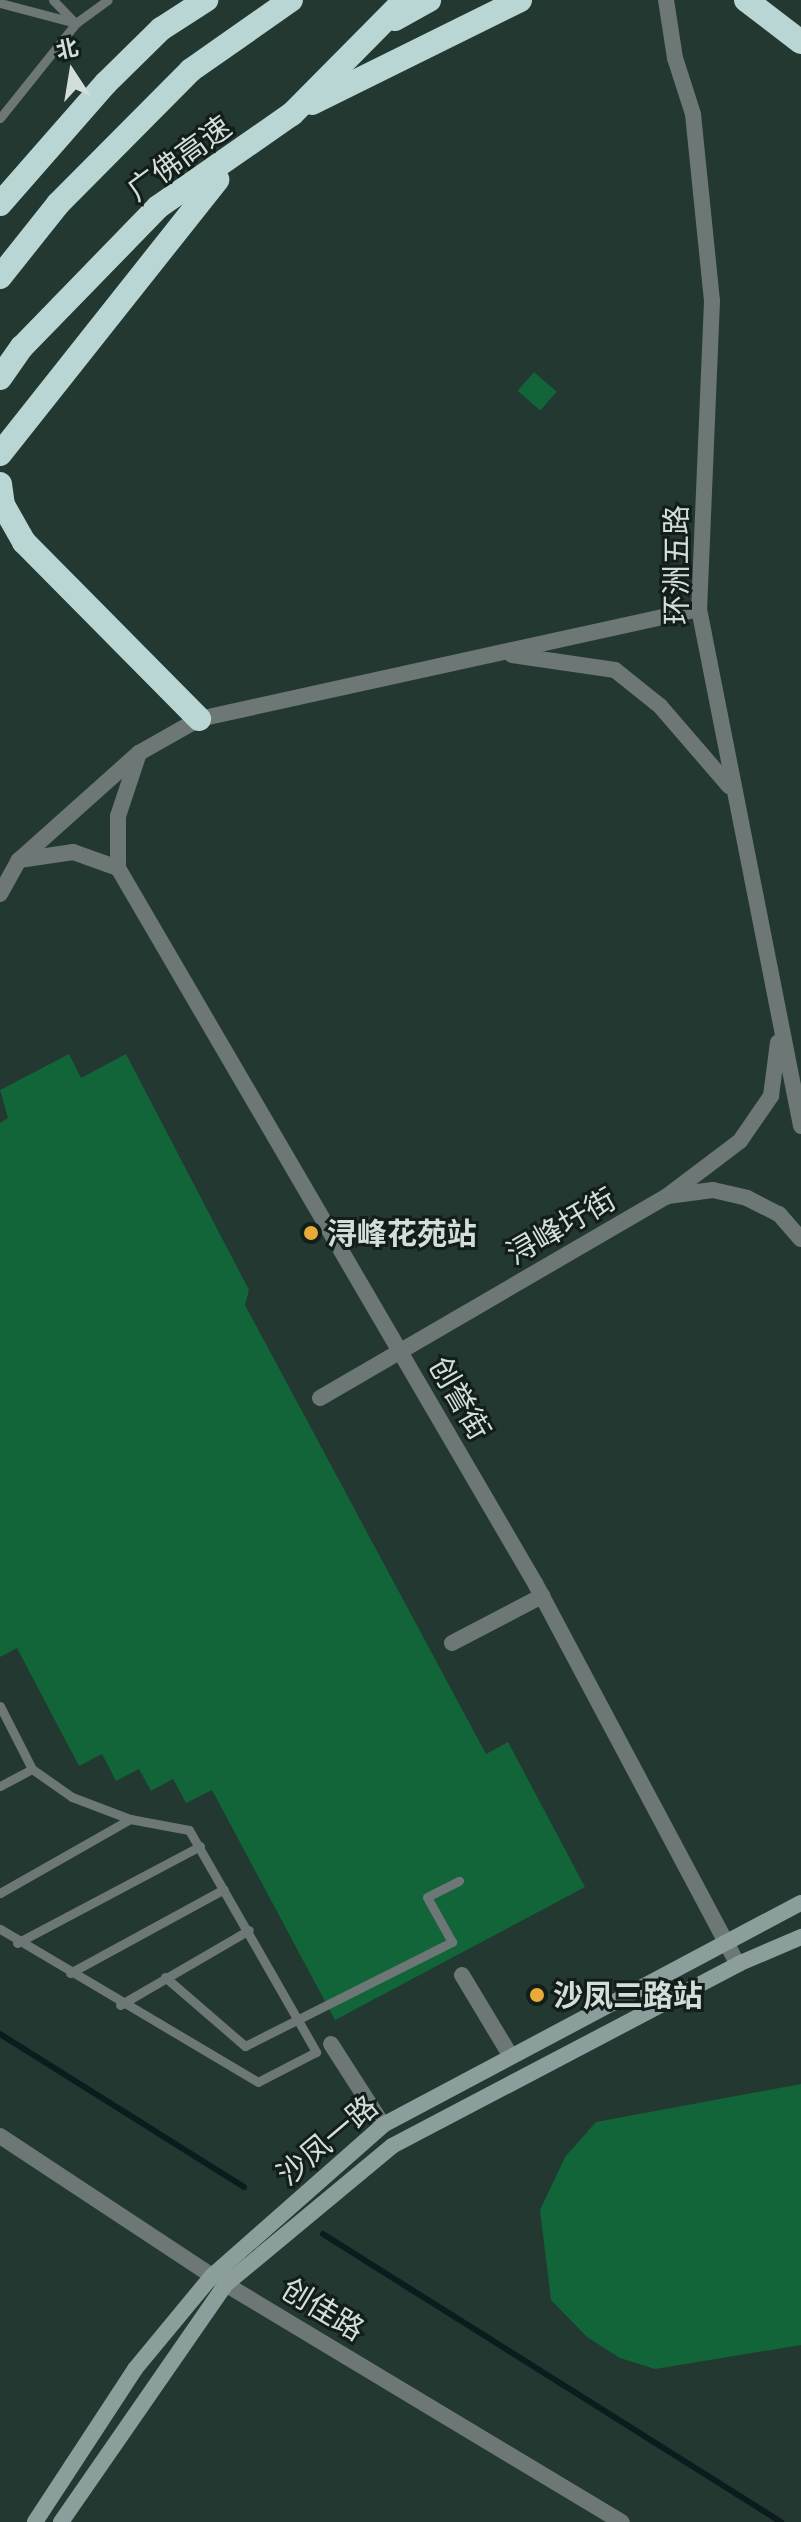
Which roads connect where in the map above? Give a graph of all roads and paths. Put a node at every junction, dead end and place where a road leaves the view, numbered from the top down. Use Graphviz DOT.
graph roads {
  1 [pos="53,0"];
  2 [pos="108,0"];
  3 [pos="206,0"];
  4 [pos="291,0"];
  5 [pos="405,0"];
  6 [pos="429,0"];
  7 [pos="520,0"];
  8 [pos="666,0"];
  9 [pos="746,0"];
  10 [pos="0,3"];
  11 [pos="76,23"];
  12 [pos="366,37"];
  13 [pos="801,42"];
  14 [pos="292,114"];
  15 [pos="0,118"];
  16 [pos="249,147"];
  17 [pos="0,204"];
  18 [pos="0,277"];
  19 [pos="0,378"];
  20 [pos="0,454"];
  21 [pos="0,484"];
  22 [pos="699,609"];
  23 [pos="498,653"];
  24 [pos="199,719"];
  25 [pos="139,753"];
  26 [pos="729,786"];
  27 [pos="18,861"];
  28 [pos="118,868"];
  29 [pos="0,894"];
  30 [pos="780,1016"];
  31 [pos="801,1066"];
  32 [pos="801,1126"];
  33 [pos="666,1197"];
  34 [pos="801,1239"];
  35 [pos="400,1352"];
  36 [pos="320,1398"];
  37 [pos="542,1596"];
  38 [pos="452,1643"];
  39 [pos="0,1706"];
  40 [pos="32,1769"];
  41 [pos="0,1786"];
  42 [pos="130,1819"];
  43 [pos="200,1846"];
  44 [pos="459,1881"];
  45 [pos="224,1889"];
  46 [pos="0,1893"];
  47 [pos="801,1903"];
  48 [pos="0,1929"];
  49 [pos="249,1930"];
  50 [pos="801,1937"];
  51 [pos="725,1941"];
  52 [pos="17,1943"];
  53 [pos="738,1964"];
  54 [pos="70,1973"];
  55 [pos="462,1975"];
  56 [pos="165,1977"];
  57 [pos="120,2005"];
  58 [pos="331,2044"];
  59 [pos="510,2055"];
  60 [pos="383,2125"];
  61 [pos="0,2136"];
  62 [pos="219,2280"];
  63 [pos="35,2522"];
  64 [pos="61,2522"];
  65 [pos="622,2522"];
  1 -- 11 [label="lane"];
  2 -- 11 [label="lane"];
  3 -- 17 [label="highway"];
  4 -- 18 [label="highway, 广佛高速"];
  5 -- 12 [label="highway, 广佛高速"];
  6 -- 12 [label="highway"];
  7 -- 14 [label="highway"];
  8 -- 22 [label="street, 环洲五路"];
  9 -- 13 [label="highway"];
  10 -- 11 [label="lane"];
  11 -- 15 [label="lane"];
  12 -- 14 [label="highway, 广佛高速"];
  14 -- 16 [label="highway, 广佛高速"];
  16 -- 19 [label="highway, 广佛高速"];
  16 -- 20 [label="highway"];
  21 -- 24 [label="highway"];
  22 -- 23 [label="street"];
  22 -- 26 [label="street, 环洲五路"];
  23 -- 24 [label="street"];
  23 -- 26 [label="street"];
  24 -- 25 [label="street"];
  25 -- 27 [label="street"];
  25 -- 28 [label="street"];
  26 -- 30 [label="street, 环洲五路"];
  27 -- 28 [label="street"];
  27 -- 29 [label="street"];
  28 -- 35 [label="street, 创誉街"];
  30 -- 31 [label="street"];
  30 -- 32 [label="street, 环洲五路"];
  30 -- 33 [label="street"];
  33 -- 34 [label="street"];
  33 -- 35 [label="street, 浔峰圩街"];
  35 -- 36 [label="street, 浔峰圩街"];
  35 -- 37 [label="street, 创誉街"];
  37 -- 38 [label="street"];
  37 -- 51 [label="street, 创誉街"];
  39 -- 40 [label="lane"];
  40 -- 41 [label="lane"];
  40 -- 42 [label="lane"];
  42 -- 43 [label="lane"];
  42 -- 46 [label="lane"];
  43 -- 45 [label="lane"];
  43 -- 52 [label="lane"];
  44 -- 56 [label="lane"];
  45 -- 49 [label="lane"];
  45 -- 54 [label="lane"];
  47 -- 51 [label="street, 沙凤一路"];
  48 -- 52 [label="lane"];
  49 -- 56 [label="lane"];
  49 -- 57 [label="lane"];
  50 -- 53 [label="street, 沙凤一路"];
  51 -- 53 [label="street, 创誉街"];
  51 -- 59 [label="street, 沙凤一路"];
  52 -- 54 [label="lane"];
  53 -- 62 [label="street, 沙凤一路"];
  54 -- 57 [label="lane"];
  55 -- 59 [label="street"];
  56 -- 57 [label="lane"];
  58 -- 60 [label="street"];
  59 -- 60 [label="street, 沙凤一路"];
  60 -- 62 [label="street, 沙凤一路"];
  61 -- 62 [label="street, 创佳路"];
  62 -- 63 [label="street, 沙凤一路"];
  62 -- 64 [label="street, 沙凤一路"];
  62 -- 65 [label="street, 创佳路"];
}
